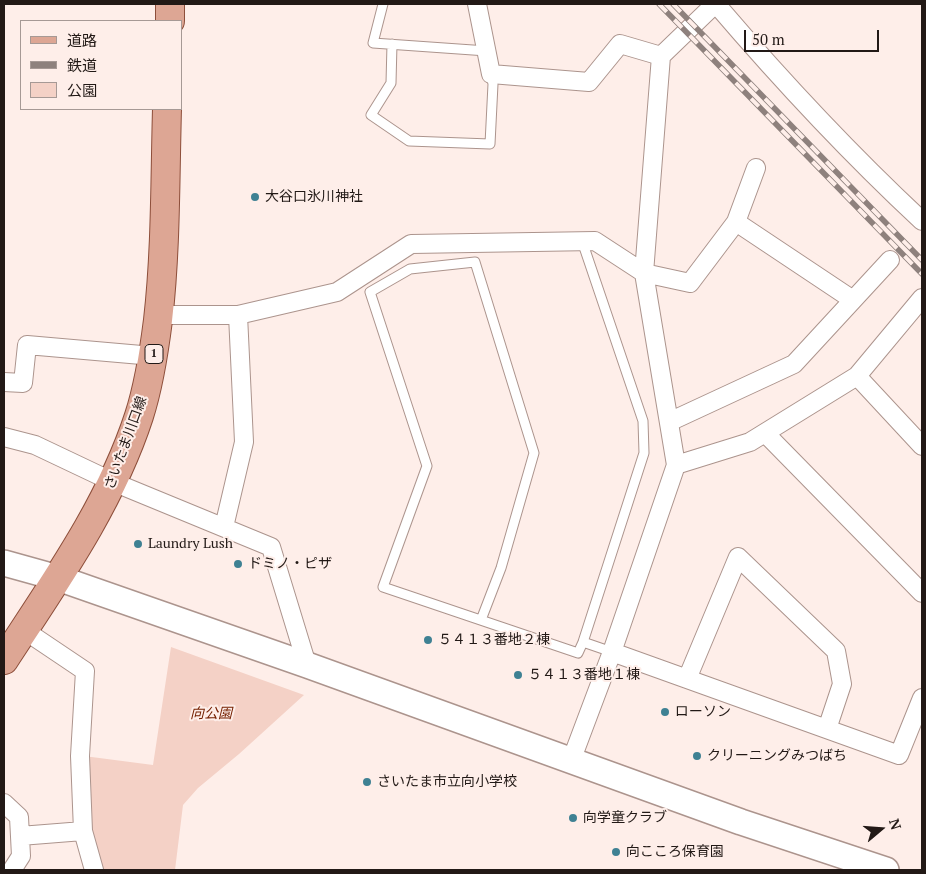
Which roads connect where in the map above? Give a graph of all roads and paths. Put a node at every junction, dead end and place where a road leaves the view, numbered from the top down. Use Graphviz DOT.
graph roads {
  1 [pos="170,4"];
  2 [pos="383,4"];
  3 [pos="477,4"];
  4 [pos="715,4"];
  5 [pos="170,20"];
  6 [pos="392,44"];
  7 [pos="487,51"];
  8 [pos="661,56"];
  9 [pos="491,74"];
  10 [pos="167,110"];
  11 [pos="756,168"];
  12 [pos="922,221"];
  13 [pos="736,222"];
  14 [pos="582,241"];
  15 [pos="890,260"];
  16 [pos="644,274"];
  17 [pos="853,300"];
  18 [pos="921,302"];
  19 [pos="158,315"];
  20 [pos="238,315"];
  21 [pos="153,356"];
  22 [pos="856,376"];
  23 [pos="4,382"];
  24 [pos="669,422"];
  25 [pos="765,433"];
  26 [pos="4,437"];
  27 [pos="922,446"];
  28 [pos="676,465"];
  29 [pos="113,482"];
  30 [pos="224,527"];
  31 [pos="4,564"];
  32 [pos="58,578"];
  33 [pos="922,593"];
  34 [pos="481,620"];
  35 [pos="24,630"];
  36 [pos="583,642"];
  37 [pos="612,652"];
  38 [pos="4,660"];
  39 [pos="307,665"];
  40 [pos="687,679"];
  41 [pos="922,698"];
  42 [pos="827,729"];
  43 [pos="571,761"];
  44 [pos="4,803"];
  45 [pos="83,831"];
  46 [pos="20,836"];
  47 [pos="12,870"];
  48 [pos="94,870"];
  49 [pos="886,870"];
  1 -- 5 [label="main road"];
  2 -- 6 [label="lane"];
  3 -- 7 [label="street"];
  4 -- 8 [label="street"];
  4 -- 12 [label="street"];
  6 -- 7 [label="lane"];
  6 -- 9 [label="lane"];
  7 -- 9 [label="street"];
  8 -- 9 [label="street"];
  8 -- 16 [label="street"];
  10 -- 19 [label="main road, さいたま川口線 / 1"];
  11 -- 13 [label="street"];
  13 -- 16 [label="street"];
  13 -- 17 [label="street"];
  14 -- 16 [label="street"];
  14 -- 20 [label="street"];
  14 -- 36 [label="lane"];
  15 -- 17 [label="street"];
  16 -- 24 [label="street"];
  17 -- 24 [label="street"];
  18 -- 22 [label="street"];
  19 -- 20 [label="street"];
  19 -- 21 [label="main road, さいたま川口線 / 1"];
  20 -- 30 [label="street"];
  21 -- 23 [label="street"];
  21 -- 29 [label="main road, さいたま川口線 / 1"];
  22 -- 25 [label="street"];
  22 -- 27 [label="street"];
  24 -- 28 [label="street"];
  25 -- 28 [label="street"];
  25 -- 33 [label="street"];
  26 -- 29 [label="street"];
  28 -- 37 [label="street"];
  29 -- 30 [label="street"];
  29 -- 32 [label="main road, さいたま川口線 / 1"];
  30 -- 39 [label="street"];
  31 -- 32 [label="street"];
  32 -- 35 [label="main road, さいたま川口線 / 1"];
  32 -- 39 [label="street"];
  34 -- 34 [label="lane"];
  34 -- 36 [label="lane"];
  35 -- 38 [label="main road, さいたま川口線 / 1"];
  35 -- 45 [label="street"];
  36 -- 37 [label="lane"];
  37 -- 40 [label="street"];
  37 -- 43 [label="street"];
  39 -- 43 [label="street"];
  40 -- 42 [label="street"];
  40 -- 42 [label="street"];
  41 -- 42 [label="street"];
  43 -- 49 [label="street"];
  44 -- 46 [label="street"];
  45 -- 46 [label="street"];
  45 -- 48 [label="street"];
  46 -- 47 [label="street"];
}
